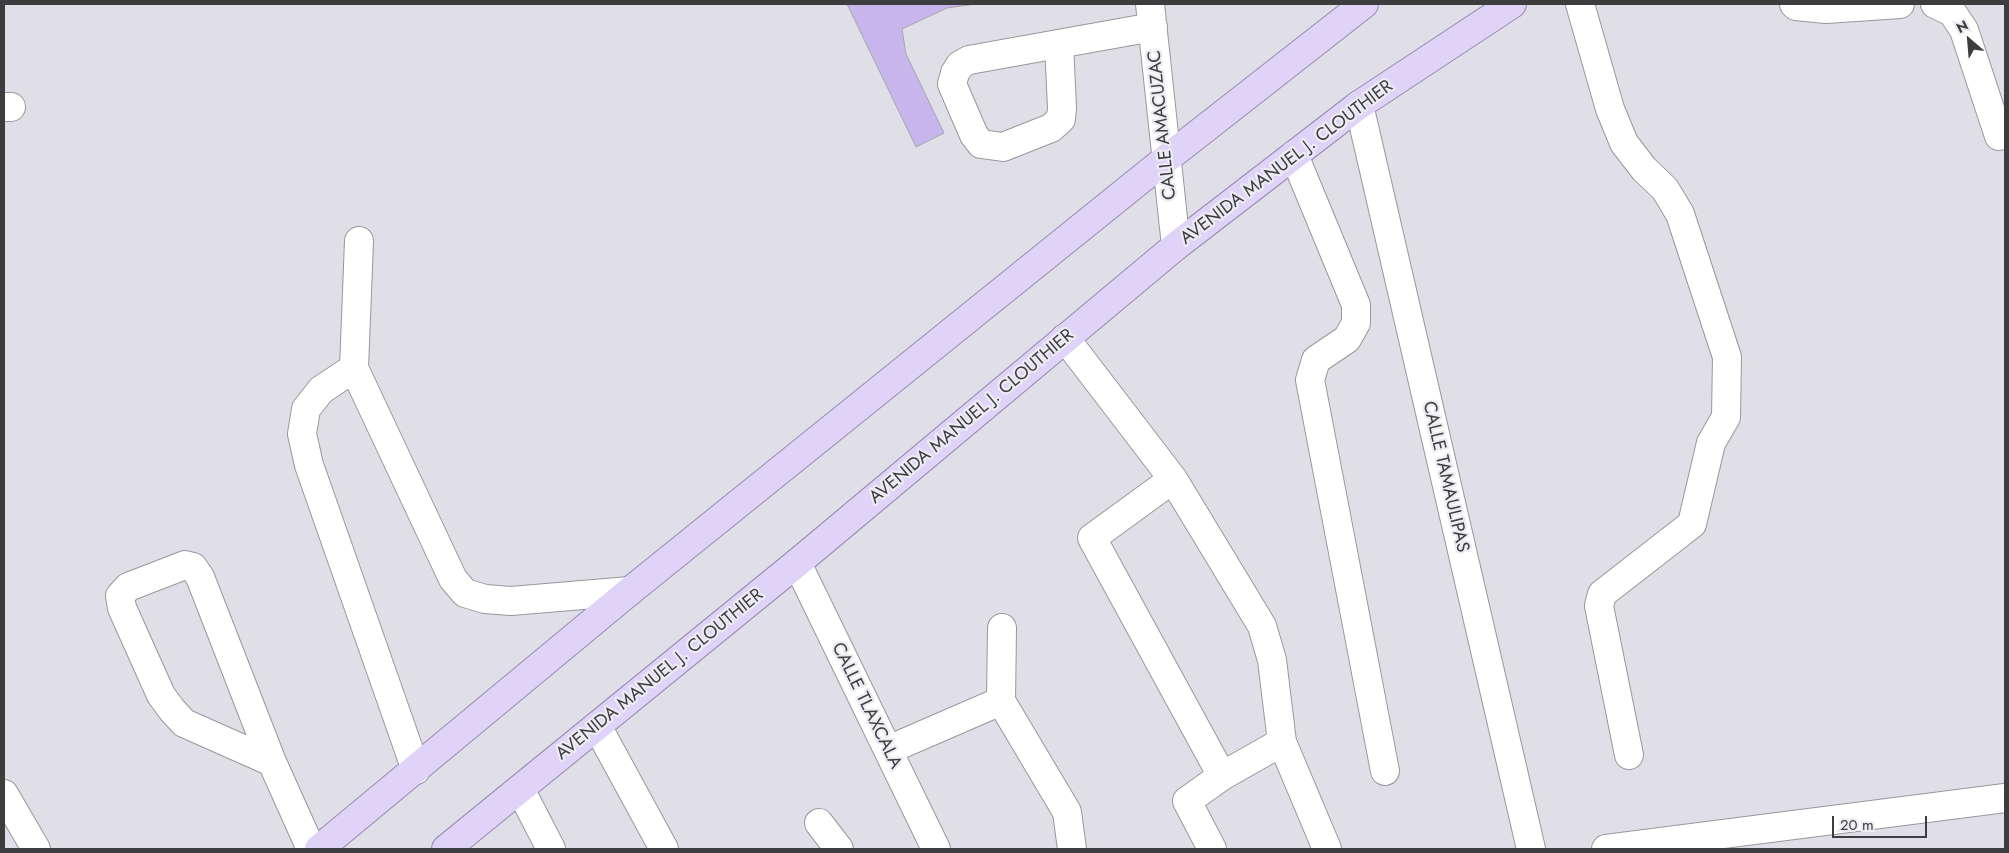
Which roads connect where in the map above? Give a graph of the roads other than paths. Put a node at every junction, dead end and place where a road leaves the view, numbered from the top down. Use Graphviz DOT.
graph roads {
  1 [pos="1364,4"];
  2 [pos="1512,4"];
  3 [pos="1580,4"];
  4 [pos="1794,4"];
  5 [pos="1900,4"];
  6 [pos="1935,4"];
  7 [pos="1152,15"];
  8 [pos="1058,44"];
  9 [pos="1360,105"];
  10 [pos="1998,136"];
  11 [pos="1294,155"];
  12 [pos="1166,158"];
  13 [pos="359,241"];
  14 [pos="1176,246"];
  15 [pos="1065,338"];
  16 [pos="354,368"];
  17 [pos="1173,479"];
  18 [pos="797,564"];
  19 [pos="630,591"];
  20 [pos="1002,628"];
  21 [pos="1001,701"];
  22 [pos="597,726"];
  23 [pos="1282,742"];
  24 [pos="888,750"];
  25 [pos="1629,755"];
  26 [pos="272,762"];
  27 [pos="416,770"];
  28 [pos="1386,771"];
  29 [pos="1222,776"];
  30 [pos="520,789"];
  31 [pos="4,794"];
  32 [pos="2005,798"];
  33 [pos="819,823"];
  34 [pos="36,849"];
  35 [pos="311,849"];
  36 [pos="319,849"];
  37 [pos="446,849"];
  38 [pos="552,849"];
  39 [pos="664,849"];
  40 [pos="839,849"];
  41 [pos="936,849"];
  42 [pos="1072,849"];
  43 [pos="1212,849"];
  44 [pos="1327,849"];
  45 [pos="1531,849"];
  46 [pos="1606,849"];
  1 -- 12 [label="main road"];
  2 -- 9 [label="main road, AVENIDA MANUEL J. CLOUTHIER"];
  3 -- 25 [label="street"];
  4 -- 5 [label="street"];
  6 -- 10 [label="street"];
  7 -- 8 [label="street"];
  7 -- 12 [label="street, CALLE AMACUZAC"];
  8 -- 8 [label="street"];
  9 -- 11 [label="main road, AVENIDA MANUEL J. CLOUTHIER"];
  9 -- 45 [label="street, CALLE TAMAULIPAS"];
  11 -- 14 [label="main road, AVENIDA MANUEL J. CLOUTHIER"];
  11 -- 28 [label="street"];
  12 -- 14 [label="street, CALLE AMACUZAC"];
  12 -- 19 [label="main road"];
  13 -- 16 [label="street"];
  14 -- 15 [label="main road, AVENIDA MANUEL J. CLOUTHIER"];
  15 -- 17 [label="street"];
  15 -- 18 [label="main road, AVENIDA MANUEL J. CLOUTHIER"];
  16 -- 19 [label="street"];
  16 -- 27 [label="street"];
  17 -- 23 [label="street"];
  17 -- 29 [label="street"];
  18 -- 22 [label="main road, AVENIDA MANUEL J. CLOUTHIER"];
  18 -- 24 [label="street, CALLE TLAXCALA"];
  19 -- 27 [label="main road"];
  20 -- 21 [label="street"];
  21 -- 24 [label="street"];
  21 -- 42 [label="street"];
  22 -- 30 [label="main road, AVENIDA MANUEL J. CLOUTHIER"];
  22 -- 39 [label="street"];
  23 -- 29 [label="street"];
  23 -- 44 [label="street"];
  24 -- 41 [label="street, CALLE TLAXCALA"];
  26 -- 26 [label="street"];
  26 -- 35 [label="street"];
  27 -- 36 [label="main road"];
  29 -- 43 [label="street"];
  30 -- 37 [label="main road, AVENIDA MANUEL J. CLOUTHIER"];
  30 -- 38 [label="street"];
  31 -- 34 [label="street"];
  32 -- 46 [label="street"];
  33 -- 40 [label="street"];
}
